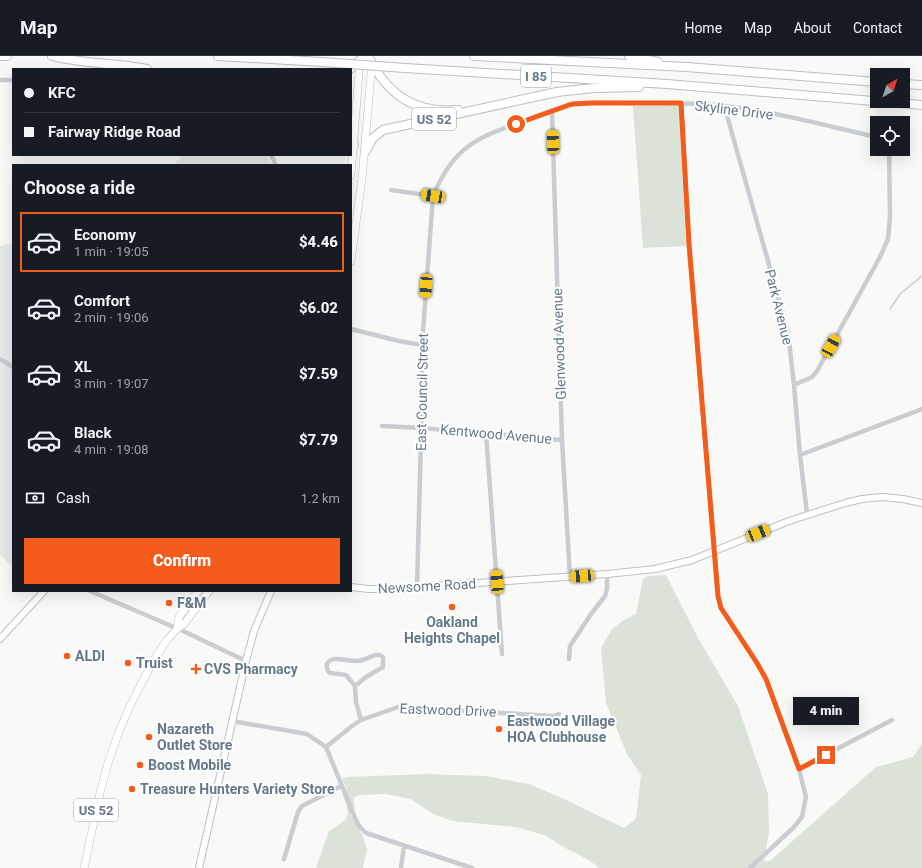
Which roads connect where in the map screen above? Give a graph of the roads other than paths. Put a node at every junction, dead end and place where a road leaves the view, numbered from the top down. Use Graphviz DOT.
graph roads {
  1 [pos="0,56"];
  2 [pos="7,56"];
  3 [pos="52,56"];
  4 [pos="218,56"];
  5 [pos="474,56"];
  6 [pos="629,56"];
  7 [pos="366,60"];
  8 [pos="686,67"];
  9 [pos="140,68"];
  10 [pos="352,68"];
  11 [pos="0,80"];
  12 [pos="12,80"];
  13 [pos="870,81"];
  14 [pos="667,84"];
  15 [pos="910,84"];
  16 [pos="922,85"];
  17 [pos="514,101"];
  18 [pos="681,103"];
  19 [pos="724,105"];
  20 [pos="922,105"];
  21 [pos="552,111"];
  22 [pos="870,135"];
  23 [pos="352,137"];
  24 [pos="354,146"];
  25 [pos="365,152"];
  26 [pos="889,156"];
  27 [pos="352,165"];
  28 [pos="392,190"];
  29 [pos="433,196"];
  30 [pos="352,252"];
  31 [pos="352,329"];
  32 [pos="422,345"];
  33 [pos="0,359"];
  34 [pos="12,366"];
  35 [pos="794,385"];
  36 [pos="922,409"];
  37 [pos="382,426"];
  38 [pos="421,428"];
  39 [pos="486,433"];
  40 [pos="562,440"];
  41 [pos="800,454"];
  42 [pos="922,503"];
  43 [pos="807,514"];
  44 [pos="714,551"];
  45 [pos="607,574"];
  46 [pos="570,577"];
  47 [pos="497,582"];
  48 [pos="352,587"];
  49 [pos="417,587"];
  50 [pos="43,592"];
  51 [pos="92,592"];
  52 [pos="197,592"];
  53 [pos="208,592"];
  54 [pos="271,592"];
  55 [pos="177,629"];
  56 [pos="0,639"];
  57 [pos="502,654"];
  58 [pos="569,659"];
  59 [pos="246,661"];
  60 [pos="355,686"];
  61 [pos="558,714"];
  62 [pos="361,720"];
  63 [pos="892,720"];
  64 [pos="232,721"];
  65 [pos="326,747"];
  66 [pos="799,769"];
  67 [pos="342,786"];
  68 [pos="404,846"];
  69 [pos="284,859"];
  70 [pos="84,868"];
  71 [pos="199,868"];
  72 [pos="401,868"];
  73 [pos="472,868"];
  74 [pos="750,868"];
  1 -- 2 [label="highway"];
  3 -- 9 [label="highway"];
  4 -- 14 [label="highway, I 85, bridge"];
  5 -- 8 [label="highway, I 85"];
  6 -- 8 [label="highway"];
  7 -- 10 [label="highway"];
  7 -- 17 [label="highway"];
  7 -- 24 [label="main road"];
  7 -- 25 [label="main road"];
  8 -- 13 [label="highway, I 85"];
  11 -- 12 [label="street"];
  14 -- 17 [label="highway, US 52"];
  14 -- 20 [label="highway, I 85"];
  15 -- 16 [label="highway"];
  17 -- 25 [label="highway, US 52"];
  18 -- 19 [label="street, Skyline Drive"];
  18 -- 21 [label="street, Skyline Drive"];
  18 -- 44 [label="street"];
  19 -- 22 [label="street, Skyline Drive"];
  19 -- 35 [label="street, Park Avenue"];
  21 -- 29 [label="street, Skyline Drive"];
  21 -- 40 [label="street, Glenwood Avenue"];
  23 -- 24 [label="highway"];
  24 -- 27 [label="main road"];
  25 -- 30 [label="main road, US 52"];
  26 -- 35 [label="street"];
  28 -- 29 [label="street"];
  29 -- 32 [label="street, East Council Street"];
  31 -- 32 [label="street"];
  32 -- 38 [label="street, East Council Street"];
  33 -- 34 [label="street"];
  35 -- 41 [label="street, Park Avenue"];
  36 -- 41 [label="street"];
  37 -- 38 [label="street, Kentwood Avenue"];
  38 -- 39 [label="street, Kentwood Avenue"];
  38 -- 49 [label="street, East Council Street"];
  39 -- 40 [label="street, Kentwood Avenue"];
  39 -- 47 [label="street"];
  40 -- 46 [label="street, Glenwood Avenue"];
  41 -- 43 [label="street, Park Avenue"];
  42 -- 43 [label="street, Newsome Road"];
  43 -- 44 [label="street, Newsome Road"];
  44 -- 45 [label="street, Newsome Road"];
  44 -- 66 [label="street"];
  45 -- 46 [label="street, Newsome Road"];
  45 -- 58 [label="street"];
  46 -- 47 [label="street, Newsome Road"];
  47 -- 49 [label="street, Newsome Road"];
  47 -- 57 [label="street"];
  48 -- 49 [label="street, Newsome Road"];
  50 -- 56 [label="street"];
  51 -- 55 [label="street"];
  52 -- 55 [label="main road, US 52"];
  53 -- 55 [label="main road, US 52"];
  54 -- 59 [label="street"];
  55 -- 59 [label="street"];
  55 -- 70 [label="main road, US 52"];
  59 -- 64 [label="street"];
  60 -- 60 [label="street"];
  60 -- 62 [label="street"];
  61 -- 62 [label="street, Eastwood Drive"];
  62 -- 65 [label="street, Eastwood Drive"];
  63 -- 66 [label="street"];
  64 -- 65 [label="street"];
  64 -- 71 [label="street"];
  65 -- 67 [label="street"];
  66 -- 74 [label="street"];
  67 -- 68 [label="street"];
  67 -- 69 [label="street"];
  68 -- 72 [label="street"];
  68 -- 73 [label="street"];
}
